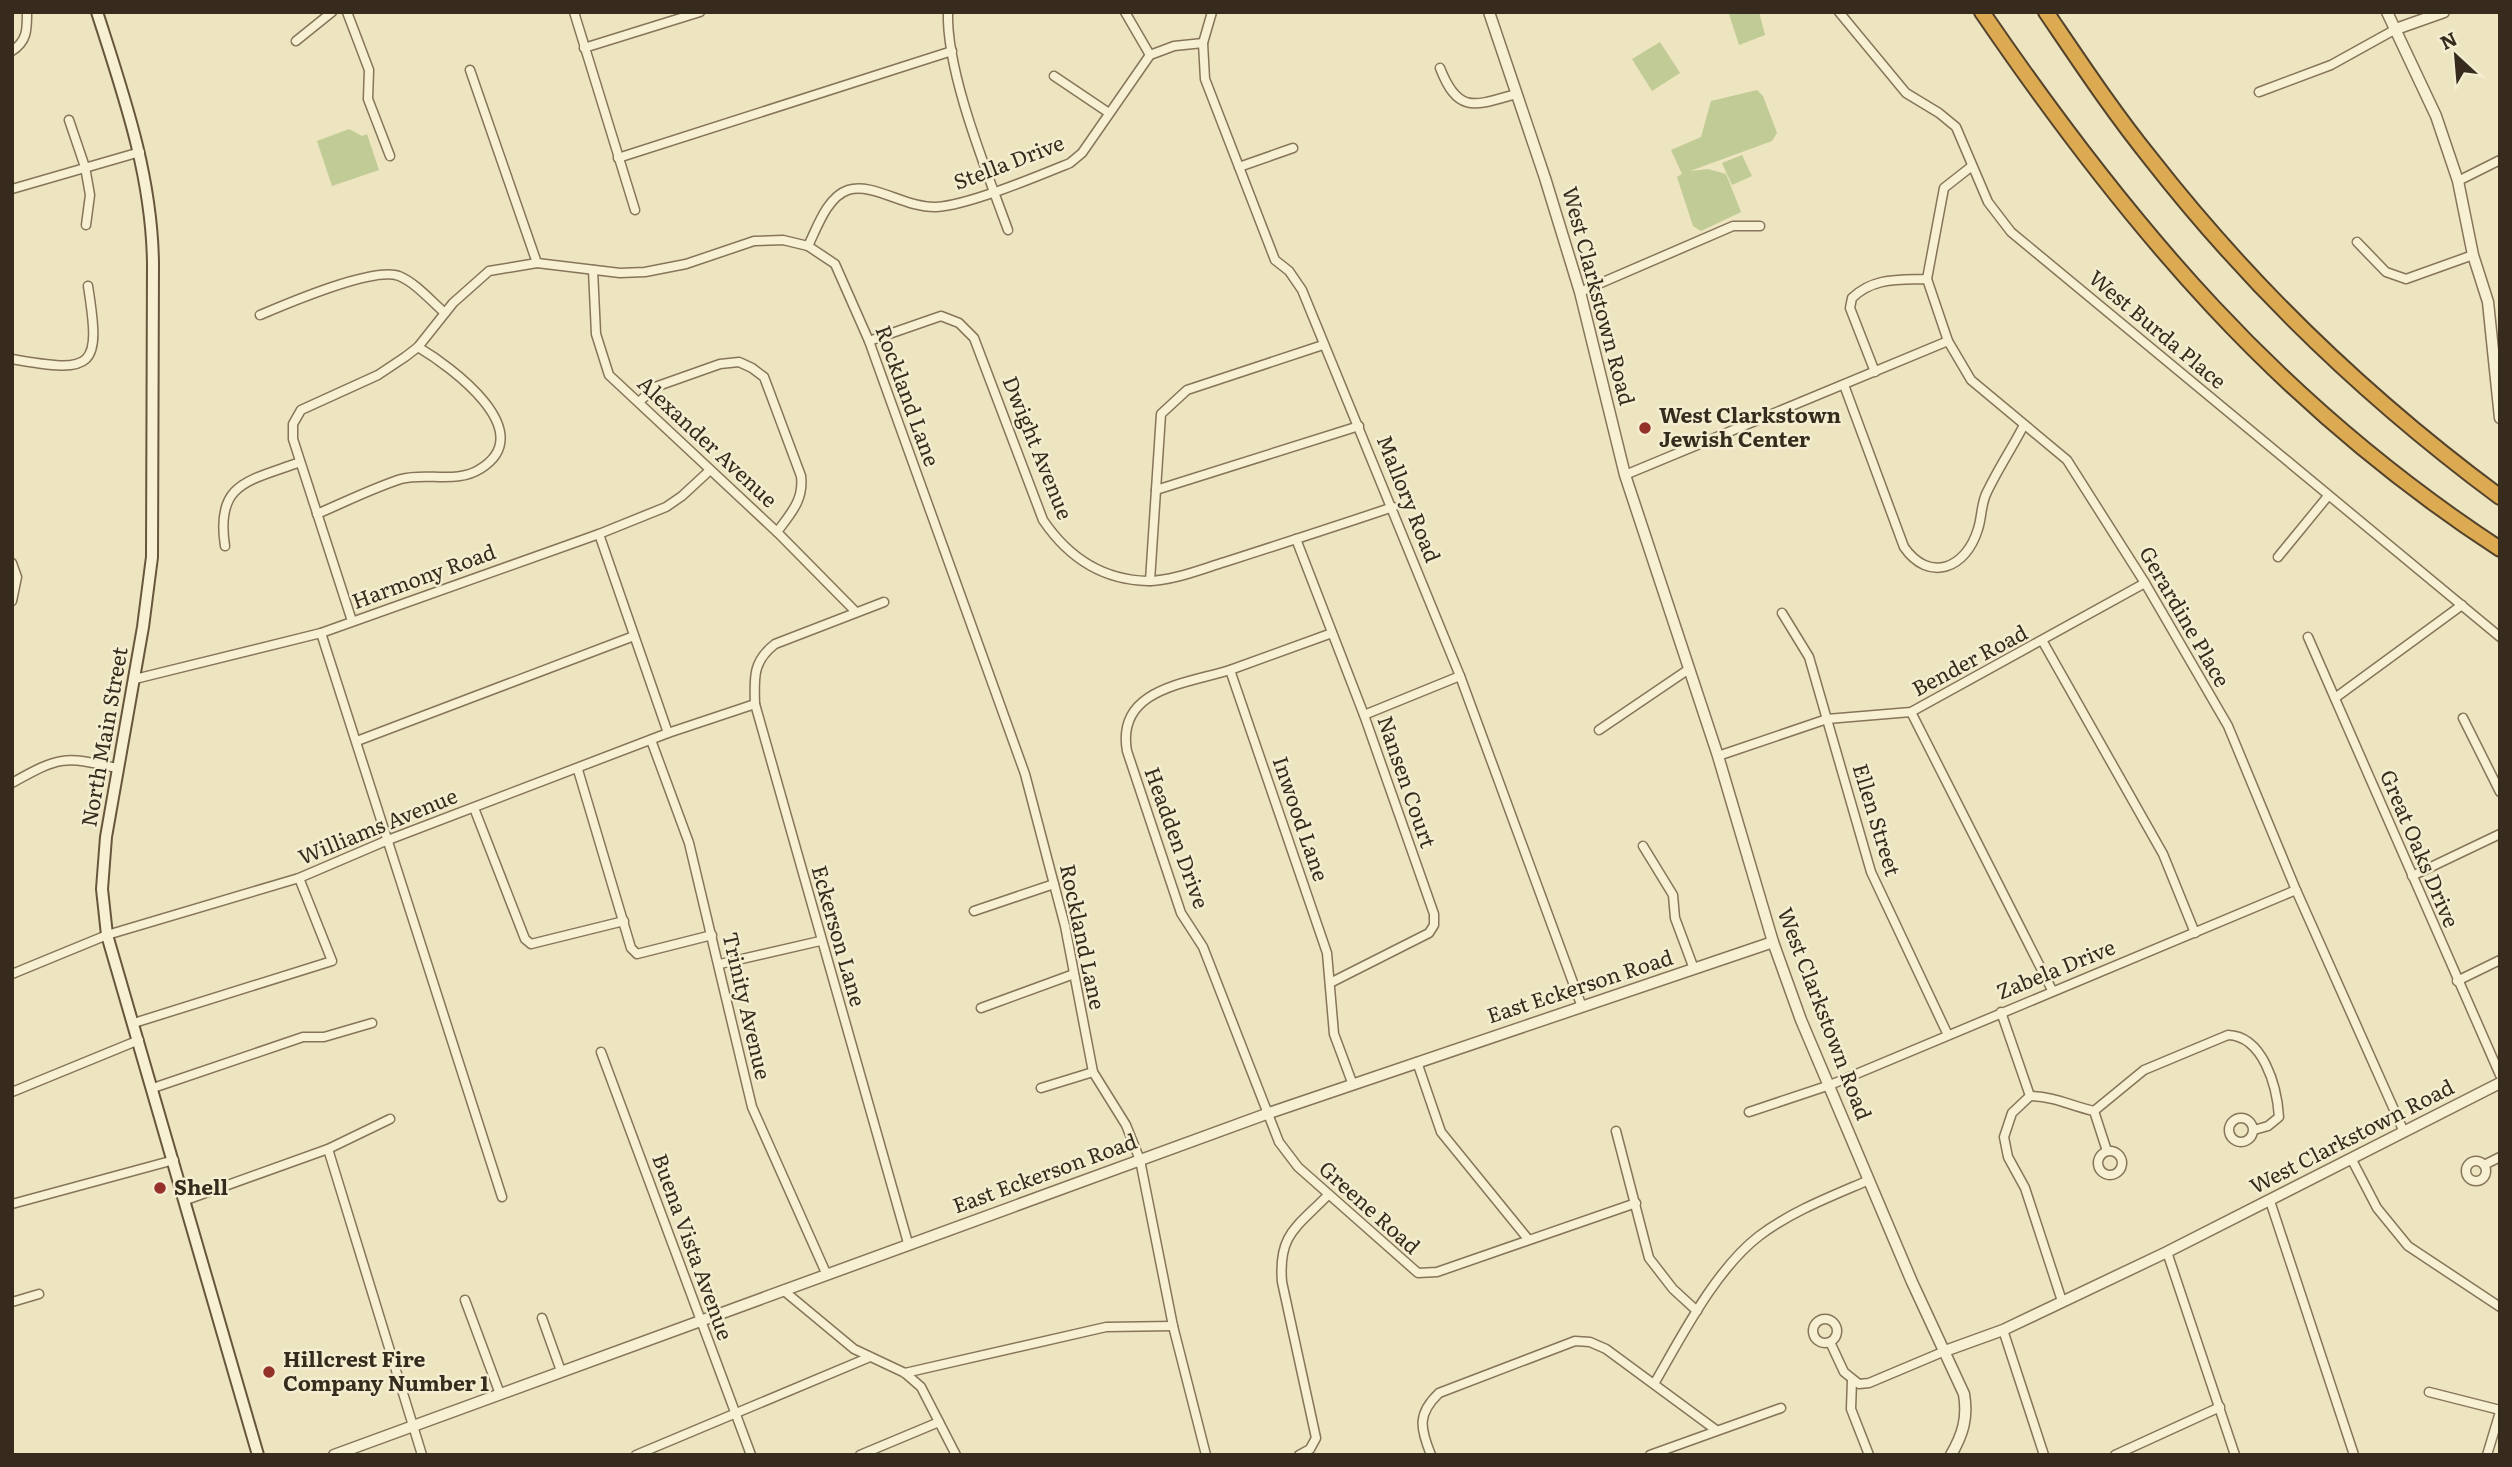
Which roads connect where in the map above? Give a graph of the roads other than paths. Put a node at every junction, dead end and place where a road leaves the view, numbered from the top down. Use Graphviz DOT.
graph roads {
  1 [pos="97,12"];
  2 [pos="332,12"];
  3 [pos="347,12"];
  4 [pos="574,12"];
  5 [pos="700,12"];
  6 [pos="948,12"];
  7 [pos="1125,12"];
  8 [pos="1212,12"];
  9 [pos="1489,12"];
  10 [pos="1839,12"];
  11 [pos="1982,12"];
  12 [pos="2046,12"];
  13 [pos="2387,12"];
  14 [pos="2444,12"];
  15 [pos="27,14"];
  16 [pos="2396,29"];
  17 [pos="296,41"];
  18 [pos="1203,43"];
  19 [pos="584,48"];
  20 [pos="12,51"];
  21 [pos="952,51"];
  22 [pos="1150,55"];
  23 [pos="1440,68"];
  24 [pos="470,70"];
  25 [pos="1054,76"];
  26 [pos="2259,92"];
  27 [pos="1516,94"];
  28 [pos="1109,113"];
  29 [pos="69,120"];
  30 [pos="1293,148"];
  31 [pos="140,152"];
  32 [pos="390,156"];
  33 [pos="618,158"];
  34 [pos="2500,160"];
  35 [pos="1972,166"];
  36 [pos="85,167"];
  37 [pos="1239,167"];
  38 [pos="2458,181"];
  39 [pos="12,189"];
  40 [pos="994,190"];
  41 [pos="635,210"];
  42 [pos="86,225"];
  43 [pos="1760,226"];
  44 [pos="1008,230"];
  45 [pos="2357,242"];
  46 [pos="808,246"];
  47 [pos="2473,255"];
  48 [pos="537,263"];
  49 [pos="593,270"];
  50 [pos="1927,279"];
  51 [pos="88,286"];
  52 [pos="1580,292"];
  53 [pos="445,313"];
  54 [pos="260,315"];
  55 [pos="869,341"];
  56 [pos="1948,341"];
  57 [pos="1323,345"];
  58 [pos="418,346"];
  59 [pos="12,359"];
  60 [pos="1875,372"];
  61 [pos="1844,385"];
  62 [pos="639,402"];
  63 [pos="2500,418"];
  64 [pos="2024,425"];
  65 [pos="1359,426"];
  66 [pos="300,462"];
  67 [pos="709,471"];
  68 [pos="1625,475"];
  69 [pos="1156,490"];
  70 [pos="2328,496"];
  71 [pos="2500,497"];
  72 [pos="1393,507"];
  73 [pos="317,514"];
  74 [pos="777,532"];
  75 [pos="599,534"];
  76 [pos="1296,540"];
  77 [pos="225,546"];
  78 [pos="2500,550"];
  79 [pos="2278,557"];
  80 [pos="12,563"];
  81 [pos="1150,581"];
  82 [pos="2145,583"];
  83 [pos="12,601"];
  84 [pos="884,602"];
  85 [pos="2462,605"];
  86 [pos="855,611"];
  87 [pos="1782,613"];
  88 [pos="352,621"];
  89 [pos="321,633"];
  90 [pos="1332,633"];
  91 [pos="634,636"];
  92 [pos="2500,636"];
  93 [pos="2308,637"];
  94 [pos="2043,642"];
  95 [pos="1689,669"];
  96 [pos="1230,670"];
  97 [pos="1460,676"];
  98 [pos="135,679"];
  99 [pos="2335,698"];
  100 [pos="755,704"];
  101 [pos="1911,712"];
  102 [pos="1364,715"];
  103 [pos="1827,719"];
  104 [pos="2463,719"];
  105 [pos="1599,730"];
  106 [pos="668,733"];
  107 [pos="651,740"];
  108 [pos="357,741"];
  109 [pos="1718,756"];
  110 [pos="117,768"];
  111 [pos="579,770"];
  112 [pos="12,783"];
  113 [pos="2500,792"];
  114 [pos="474,808"];
  115 [pos="2500,834"];
  116 [pos="388,840"];
  117 [pos="1643,846"];
  118 [pos="2412,876"];
  119 [pos="299,878"];
  120 [pos="1054,884"];
  121 [pos="2296,890"];
  122 [pos="974,911"];
  123 [pos="624,921"];
  124 [pos="2195,933"];
  125 [pos="107,935"];
  126 [pos="712,935"];
  127 [pos="820,941"];
  128 [pos="1773,942"];
  129 [pos="2500,960"];
  130 [pos="720,964"];
  131 [pos="1693,969"];
  132 [pos="12,974"];
  133 [pos="1074,974"];
  134 [pos="2457,981"];
  135 [pos="1329,983"];
  136 [pos="2052,990"];
  137 [pos="1582,1007"];
  138 [pos="981,1008"];
  139 [pos="2001,1012"];
  140 [pos="134,1023"];
  141 [pos="372,1023"];
  142 [pos="1947,1033"];
  143 [pos="139,1040"];
  144 [pos="601,1052"];
  145 [pos="1417,1062"];
  146 [pos="1093,1072"];
  147 [pos="2500,1074"];
  148 [pos="2500,1083"];
  149 [pos="1353,1085"];
  150 [pos="1830,1085"];
  151 [pos="153,1088"];
  152 [pos="1041,1088"];
  153 [pos="12,1092"];
  154 [pos="2030,1096"];
  155 [pos="2094,1111"];
  156 [pos="1749,1112"];
  157 [pos="1269,1113"];
  158 [pos="390,1119"];
  159 [pos="2254,1130"];
  160 [pos="1616,1131"];
  161 [pos="2404,1132"];
  162 [pos="328,1149"];
  163 [pos="2107,1151"];
  164 [pos="2500,1157"];
  165 [pos="174,1160"];
  166 [pos="1140,1160"];
  167 [pos="2352,1160"];
  168 [pos="2484,1165"];
  169 [pos="1869,1180"];
  170 [pos="1328,1195"];
  171 [pos="502,1196"];
  172 [pos="186,1200"];
  173 [pos="2270,1201"];
  174 [pos="12,1203"];
  175 [pos="1636,1203"];
  176 [pos="1528,1239"];
  177 [pos="908,1243"];
  178 [pos="2167,1252"];
  179 [pos="826,1273"];
  180 [pos="783,1290"];
  181 [pos="39,1294"];
  182 [pos="465,1300"];
  183 [pos="2063,1301"];
  184 [pos="12,1302"];
  185 [pos="2500,1307"];
  186 [pos="1697,1311"];
  187 [pos="542,1318"];
  188 [pos="700,1322"];
  189 [pos="1174,1326"];
  190 [pos="2003,1330"];
  191 [pos="1830,1342"];
  192 [pos="1945,1351"];
  193 [pos="870,1357"];
  194 [pos="561,1371"];
  195 [pos="905,1373"];
  196 [pos="1852,1380"];
  197 [pos="1654,1384"];
  198 [pos="2429,1392"];
  199 [pos="500,1394"];
  200 [pos="2220,1407"];
  201 [pos="1781,1408"];
  202 [pos="2500,1411"];
  203 [pos="736,1415"];
  204 [pos="939,1422"];
  205 [pos="411,1426"];
  206 [pos="1716,1430"];
  207 [pos="258,1455"];
  208 [pos="334,1455"];
  209 [pos="422,1455"];
  210 [pos="636,1455"];
  211 [pos="751,1455"];
  212 [pos="860,1455"];
  213 [pos="956,1455"];
  214 [pos="1206,1455"];
  215 [pos="1299,1455"];
  216 [pos="1431,1455"];
  217 [pos="1650,1455"];
  218 [pos="1869,1455"];
  219 [pos="1951,1455"];
  220 [pos="2043,1455"];
  221 [pos="2115,1455"];
  222 [pos="2235,1455"];
  223 [pos="2354,1455"];
  224 [pos="2487,1455"];
  1 -- 31 [label="main road, North Main Street"];
  2 -- 17 [label="street"];
  3 -- 32 [label="street"];
  4 -- 19 [label="street"];
  5 -- 19 [label="street"];
  6 -- 21 [label="street"];
  7 -- 22 [label="street"];
  8 -- 18 [label="street, Mallory Road"];
  9 -- 27 [label="street, West Clarkstown Road"];
  10 -- 35 [label="street, West Burda Place"];
  11 -- 78 [label="highway"];
  12 -- 71 [label="highway"];
  13 -- 16 [label="street"];
  14 -- 16 [label="street"];
  15 -- 20 [label="street"];
  16 -- 26 [label="street"];
  16 -- 38 [label="street"];
  18 -- 22 [label="street"];
  18 -- 37 [label="street, Mallory Road"];
  19 -- 33 [label="street"];
  21 -- 33 [label="street"];
  21 -- 40 [label="street"];
  22 -- 28 [label="street, Stella Drive"];
  23 -- 27 [label="street"];
  24 -- 48 [label="street"];
  25 -- 28 [label="street"];
  27 -- 52 [label="street, West Clarkstown Road"];
  28 -- 40 [label="street, Stella Drive"];
  29 -- 36 [label="street"];
  30 -- 37 [label="street"];
  31 -- 36 [label="street"];
  31 -- 98 [label="main road, North Main Street"];
  33 -- 41 [label="street"];
  34 -- 38 [label="street"];
  35 -- 50 [label="street, Gerardine Place"];
  35 -- 70 [label="street, West Burda Place"];
  36 -- 39 [label="street"];
  36 -- 42 [label="street"];
  37 -- 57 [label="street, Mallory Road"];
  38 -- 47 [label="street"];
  40 -- 44 [label="street"];
  40 -- 46 [label="street, Stella Drive"];
  43 -- 52 [label="street"];
  45 -- 47 [label="street"];
  46 -- 49 [label="street, Rockland Lane"];
  46 -- 55 [label="street, Rockland Lane"];
  47 -- 63 [label="street"];
  48 -- 49 [label="street, Rockland Lane"];
  48 -- 53 [label="street, Rockland Lane"];
  49 -- 62 [label="street, Alexander Avenue"];
  50 -- 56 [label="street, Gerardine Place"];
  50 -- 60 [label="street"];
  51 -- 59 [label="street"];
  52 -- 68 [label="street, West Clarkstown Road"];
  53 -- 54 [label="street"];
  53 -- 58 [label="street, Rockland Lane"];
  55 -- 81 [label="street, Dwight Avenue"];
  55 -- 120 [label="street, Rockland Lane"];
  56 -- 60 [label="street"];
  56 -- 64 [label="street, Gerardine Place"];
  57 -- 65 [label="street, Mallory Road"];
  57 -- 69 [label="street"];
  58 -- 66 [label="street, Rockland Lane"];
  58 -- 73 [label="street"];
  60 -- 61 [label="street"];
  61 -- 64 [label="street"];
  61 -- 68 [label="street"];
  62 -- 67 [label="street, Alexander Avenue"];
  62 -- 74 [label="street"];
  64 -- 82 [label="street, Gerardine Place"];
  65 -- 69 [label="street"];
  65 -- 72 [label="street, Mallory Road"];
  66 -- 73 [label="street, Rockland Lane"];
  66 -- 77 [label="street"];
  67 -- 74 [label="street, Alexander Avenue"];
  67 -- 75 [label="street, Harmony Road"];
  68 -- 95 [label="street, West Clarkstown Road"];
  69 -- 81 [label="street"];
  70 -- 79 [label="street"];
  70 -- 85 [label="street, West Burda Place"];
  72 -- 76 [label="street, Dwight Avenue"];
  72 -- 97 [label="street, Mallory Road"];
  73 -- 88 [label="street, Rockland Lane"];
  74 -- 86 [label="street, Alexander Avenue"];
  75 -- 88 [label="street, Harmony Road"];
  75 -- 91 [label="street"];
  76 -- 81 [label="street, Dwight Avenue"];
  76 -- 90 [label="street, Nansen Court"];
  80 -- 83 [label="street"];
  82 -- 94 [label="street, Bender Road"];
  82 -- 121 [label="street, Gerardine Place"];
  84 -- 86 [label="street"];
  85 -- 92 [label="street, West Burda Place"];
  85 -- 99 [label="street"];
  86 -- 100 [label="street, Eckerson Lane"];
  87 -- 103 [label="street, Ellen Street"];
  88 -- 89 [label="street, Harmony Road"];
  89 -- 98 [label="street, Harmony Road"];
  89 -- 108 [label="street"];
  90 -- 96 [label="street"];
  90 -- 102 [label="street, Nansen Court"];
  91 -- 106 [label="street"];
  91 -- 108 [label="street"];
  93 -- 99 [label="street, Great Oaks Drive"];
  94 -- 101 [label="street, Bender Road"];
  94 -- 124 [label="street"];
  95 -- 105 [label="street"];
  95 -- 109 [label="street, West Clarkstown Road"];
  96 -- 135 [label="street, Inwood Lane"];
  96 -- 157 [label="street, Headden Drive"];
  97 -- 102 [label="street"];
  97 -- 137 [label="street, Mallory Road"];
  98 -- 110 [label="main road, North Main Street"];
  99 -- 118 [label="street, Great Oaks Drive"];
  100 -- 106 [label="street, Williams Avenue"];
  100 -- 127 [label="street, Eckerson Lane"];
  101 -- 103 [label="street, Bender Road"];
  101 -- 136 [label="street"];
  102 -- 135 [label="street, Nansen Court"];
  103 -- 109 [label="street, Bender Road"];
  103 -- 142 [label="street, Ellen Street"];
  104 -- 113 [label="street"];
  106 -- 107 [label="street, Williams Avenue"];
  107 -- 111 [label="street, Williams Avenue"];
  107 -- 126 [label="street, Trinity Avenue"];
  108 -- 116 [label="street"];
  109 -- 128 [label="street, West Clarkstown Road"];
  110 -- 112 [label="street"];
  110 -- 125 [label="main road, North Main Street"];
  111 -- 114 [label="street, Williams Avenue"];
  111 -- 123 [label="street"];
  114 -- 116 [label="street, Williams Avenue"];
  114 -- 123 [label="street"];
  115 -- 118 [label="street"];
  116 -- 119 [label="street, Williams Avenue"];
  116 -- 171 [label="street"];
  117 -- 131 [label="street"];
  118 -- 134 [label="street, Great Oaks Drive"];
  119 -- 125 [label="street, Williams Avenue"];
  119 -- 140 [label="street"];
  120 -- 122 [label="street"];
  120 -- 133 [label="street, Rockland Lane"];
  121 -- 124 [label="street, Zabela Drive"];
  121 -- 161 [label="street, Gerardine Place"];
  123 -- 126 [label="street"];
  124 -- 136 [label="street, Zabela Drive"];
  125 -- 132 [label="street, Williams Avenue"];
  125 -- 140 [label="main road, North Main Street"];
  126 -- 130 [label="street, Trinity Avenue"];
  127 -- 130 [label="street"];
  127 -- 177 [label="street, Eckerson Lane"];
  128 -- 131 [label="street, East Eckerson Road"];
  128 -- 150 [label="street, West Clarkstown Road"];
  129 -- 134 [label="street"];
  130 -- 179 [label="street, Trinity Avenue"];
  131 -- 137 [label="street, East Eckerson Road"];
  133 -- 138 [label="street"];
  133 -- 146 [label="street, Rockland Lane"];
  134 -- 147 [label="street, Great Oaks Drive"];
  135 -- 149 [label="street, Inwood Lane"];
  136 -- 139 [label="street, Zabela Drive"];
  137 -- 145 [label="street, East Eckerson Road"];
  139 -- 142 [label="street, Zabela Drive"];
  139 -- 154 [label="street"];
  140 -- 143 [label="main road, North Main Street"];
  141 -- 151 [label="street"];
  142 -- 150 [label="street, Zabela Drive"];
  143 -- 151 [label="main road, North Main Street"];
  143 -- 153 [label="street"];
  144 -- 188 [label="street, Buena Vista Avenue"];
  145 -- 149 [label="street, East Eckerson Road"];
  145 -- 176 [label="street"];
  146 -- 152 [label="street"];
  146 -- 166 [label="street, Rockland Lane"];
  148 -- 161 [label="street, West Clarkstown Road"];
  149 -- 157 [label="street, East Eckerson Road"];
  150 -- 156 [label="street, Zabela Drive"];
  150 -- 169 [label="street, West Clarkstown Road"];
  151 -- 165 [label="main road, North Main Street"];
  154 -- 155 [label="street"];
  154 -- 183 [label="street"];
  155 -- 159 [label="street"];
  155 -- 163 [label="street"];
  157 -- 166 [label="street, East Eckerson Road"];
  157 -- 170 [label="street, Greene Road"];
  158 -- 162 [label="street"];
  160 -- 175 [label="street"];
  161 -- 167 [label="street, West Clarkstown Road"];
  162 -- 172 [label="street"];
  162 -- 205 [label="street"];
  164 -- 168 [label="street"];
  165 -- 172 [label="main road, North Main Street"];
  165 -- 174 [label="street"];
  166 -- 177 [label="street, East Eckerson Road"];
  166 -- 189 [label="street, Rockland Lane"];
  167 -- 173 [label="street, West Clarkstown Road"];
  167 -- 185 [label="street"];
  169 -- 186 [label="street"];
  169 -- 192 [label="street, West Clarkstown Road"];
  170 -- 176 [label="street, Greene Road"];
  170 -- 215 [label="street"];
  172 -- 207 [label="main road, North Main Street"];
  173 -- 178 [label="street, West Clarkstown Road"];
  173 -- 223 [label="street"];
  175 -- 176 [label="street, Greene Road"];
  175 -- 186 [label="street"];
  177 -- 179 [label="street, East Eckerson Road"];
  178 -- 183 [label="street, West Clarkstown Road"];
  178 -- 200 [label="street"];
  179 -- 180 [label="street, East Eckerson Road"];
  180 -- 188 [label="street, East Eckerson Road"];
  180 -- 193 [label="street"];
  181 -- 184 [label="street"];
  182 -- 199 [label="street"];
  183 -- 190 [label="street, West Clarkstown Road"];
  186 -- 197 [label="street"];
  187 -- 194 [label="street"];
  188 -- 194 [label="street, East Eckerson Road"];
  188 -- 203 [label="street, Buena Vista Avenue"];
  189 -- 195 [label="street"];
  189 -- 214 [label="street, Rockland Lane"];
  190 -- 192 [label="street, West Clarkstown Road"];
  190 -- 220 [label="street"];
  191 -- 196 [label="street"];
  192 -- 196 [label="street"];
  192 -- 219 [label="street"];
  193 -- 195 [label="street"];
  193 -- 203 [label="street"];
  194 -- 199 [label="street, East Eckerson Road"];
  195 -- 204 [label="street"];
  196 -- 218 [label="street"];
  197 -- 206 [label="street"];
  197 -- 216 [label="street"];
  198 -- 202 [label="street"];
  199 -- 205 [label="street, East Eckerson Road"];
  200 -- 221 [label="street"];
  200 -- 222 [label="street"];
  201 -- 206 [label="street"];
  202 -- 224 [label="street"];
  203 -- 210 [label="street"];
  203 -- 211 [label="street, Buena Vista Avenue"];
  204 -- 212 [label="street"];
  204 -- 213 [label="street"];
  205 -- 208 [label="street, East Eckerson Road"];
  205 -- 209 [label="street"];
  206 -- 217 [label="street"];
}
